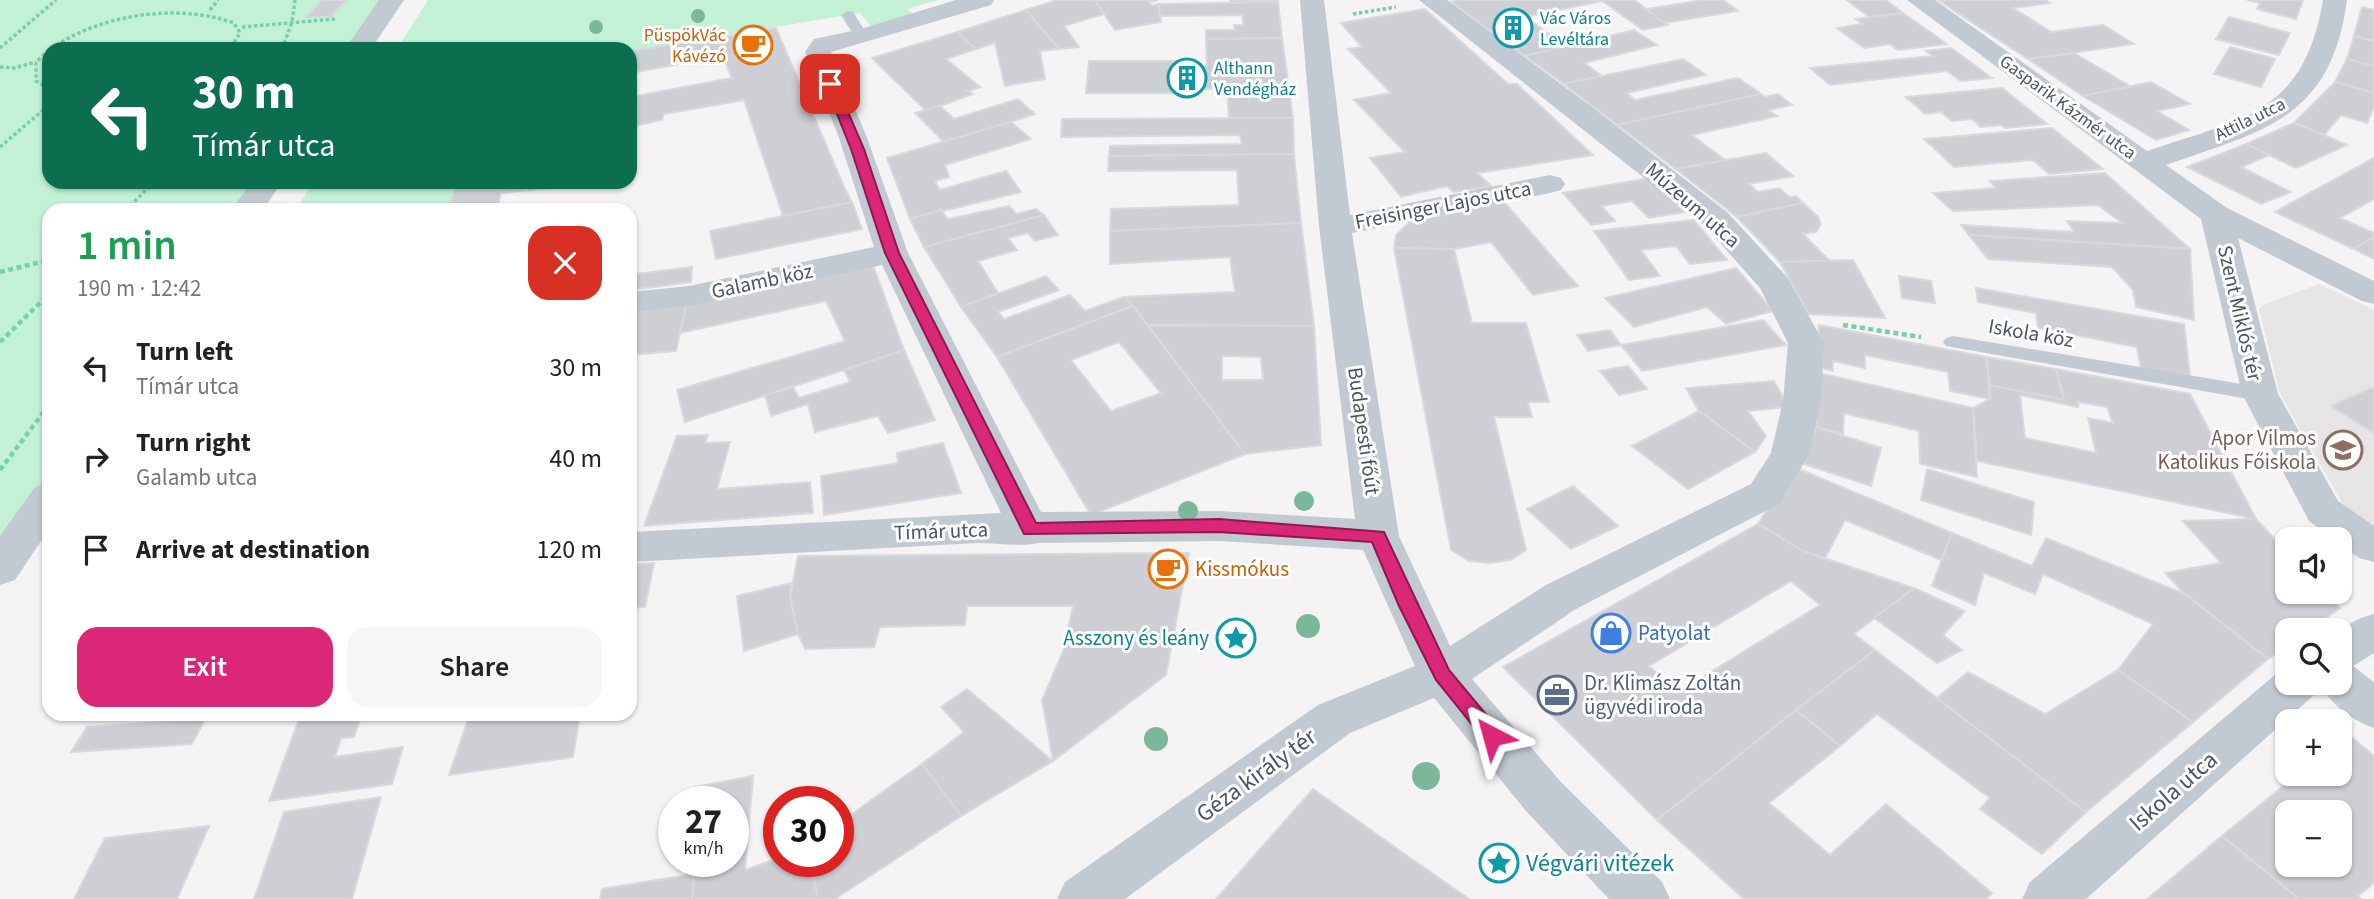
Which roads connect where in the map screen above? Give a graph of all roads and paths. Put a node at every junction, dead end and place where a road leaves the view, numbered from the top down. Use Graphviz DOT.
graph roads {
  1 [pos="56,0"];
  2 [pos="218,0"];
  3 [pos="295,0"];
  4 [pos="392,0"];
  5 [pos="982,0"];
  6 [pos="1312,0"];
  7 [pos="1432,0"];
  8 [pos="1919,0"];
  9 [pos="2335,0"];
  10 [pos="184,8"];
  11 [pos="202,9"];
  12 [pos="210,10"];
  13 [pos="219,11"];
  14 [pos="1344,15"];
  15 [pos="234,17"];
  16 [pos="338,19"];
  17 [pos="292,22"];
  18 [pos="242,27"];
  19 [pos="60,42"];
  20 [pos="236,42"];
  21 [pos="285,42"];
  22 [pos="363,42"];
  23 [pos="0,48"];
  24 [pos="42,55"];
  25 [pos="36,62"];
  26 [pos="0,67"];
  27 [pos="42,84"];
  28 [pos="42,110"];
  29 [pos="0,147"];
  30 [pos="2145,162"];
  31 [pos="1550,184"];
  32 [pos="147,189"];
  33 [pos="133,203"];
  34 [pos="2216,215"];
  35 [pos="1335,226"];
  36 [pos="892,253"];
  37 [pos="42,262"];
  38 [pos="0,272"];
  39 [pos="2374,294"];
  40 [pos="42,301"];
  41 [pos="637,301"];
  42 [pos="1795,317"];
  43 [pos="0,342"];
  44 [pos="1953,342"];
  45 [pos="2260,394"];
  46 [pos="42,414"];
  47 [pos="0,470"];
  48 [pos="42,514"];
  49 [pos="1030,530"];
  50 [pos="1378,536"];
  51 [pos="637,547"];
  52 [pos="2374,547"];
  53 [pos="0,569"];
  54 [pos="2374,631"];
  55 [pos="2352,645"];
  56 [pos="1442,675"];
  57 [pos="2352,690"];
  58 [pos="2283,695"];
  59 [pos="2374,709"];
  60 [pos="1083,899"];
  61 [pos="1644,899"];
  62 [pos="2048,899"];
  1 -- 23 [label="path"];
  2 -- 12 [label="path"];
  3 -- 17 [label="path"];
  4 -- 22 [label="street"];
  5 -- 36 [label="street"];
  6 -- 35 [label="street, Budapesti főút"];
  7 -- 14 [label="path"];
  7 -- 42 [label="street, Múzeum utca"];
  8 -- 30 [label="street, Gasparik Kázmér utca"];
  9 -- 30 [label="street, Attila utca"];
  10 -- 19 [label="path"];
  11 -- 12 [label="path"];
  12 -- 13 [label="path"];
  15 -- 18 [label="path"];
  16 -- 17 [label="path"];
  17 -- 18 [label="path"];
  17 -- 21 [label="path"];
  18 -- 20 [label="path"];
  24 -- 25 [label="path"];
  25 -- 26 [label="path"];
  25 -- 27 [label="path"];
  28 -- 29 [label="path"];
  30 -- 34 [label="street, Gasparik Kázmér utca"];
  31 -- 35 [label="street, Freisinger Lajos utca"];
  32 -- 33 [label="path"];
  34 -- 39 [label="street, Szent Miklós tér"];
  34 -- 45 [label="street, Szent Miklós tér"];
  35 -- 50 [label="street, Budapesti főút"];
  36 -- 41 [label="street, Galamb köz"];
  36 -- 49 [label="street"];
  37 -- 38 [label="path"];
  40 -- 43 [label="path"];
  42 -- 44 [label="path"];
  42 -- 56 [label="street, Múzeum utca"];
  44 -- 45 [label="lane, Iskola köz"];
  45 -- 52 [label="street, Szent Miklós tér"];
  46 -- 47 [label="path"];
  48 -- 53 [label="street"];
  49 -- 50 [label="street, Tímár utca"];
  49 -- 51 [label="street, Tímár utca"];
  50 -- 56 [label="street, Budapesti főút"];
  54 -- 55 [label="street"];
  56 -- 60 [label="street, Géza király tér"];
  56 -- 61 [label="street, Budapesti főút"];
  57 -- 59 [label="street"];
  58 -- 62 [label="street, Iskola utca"];
}
